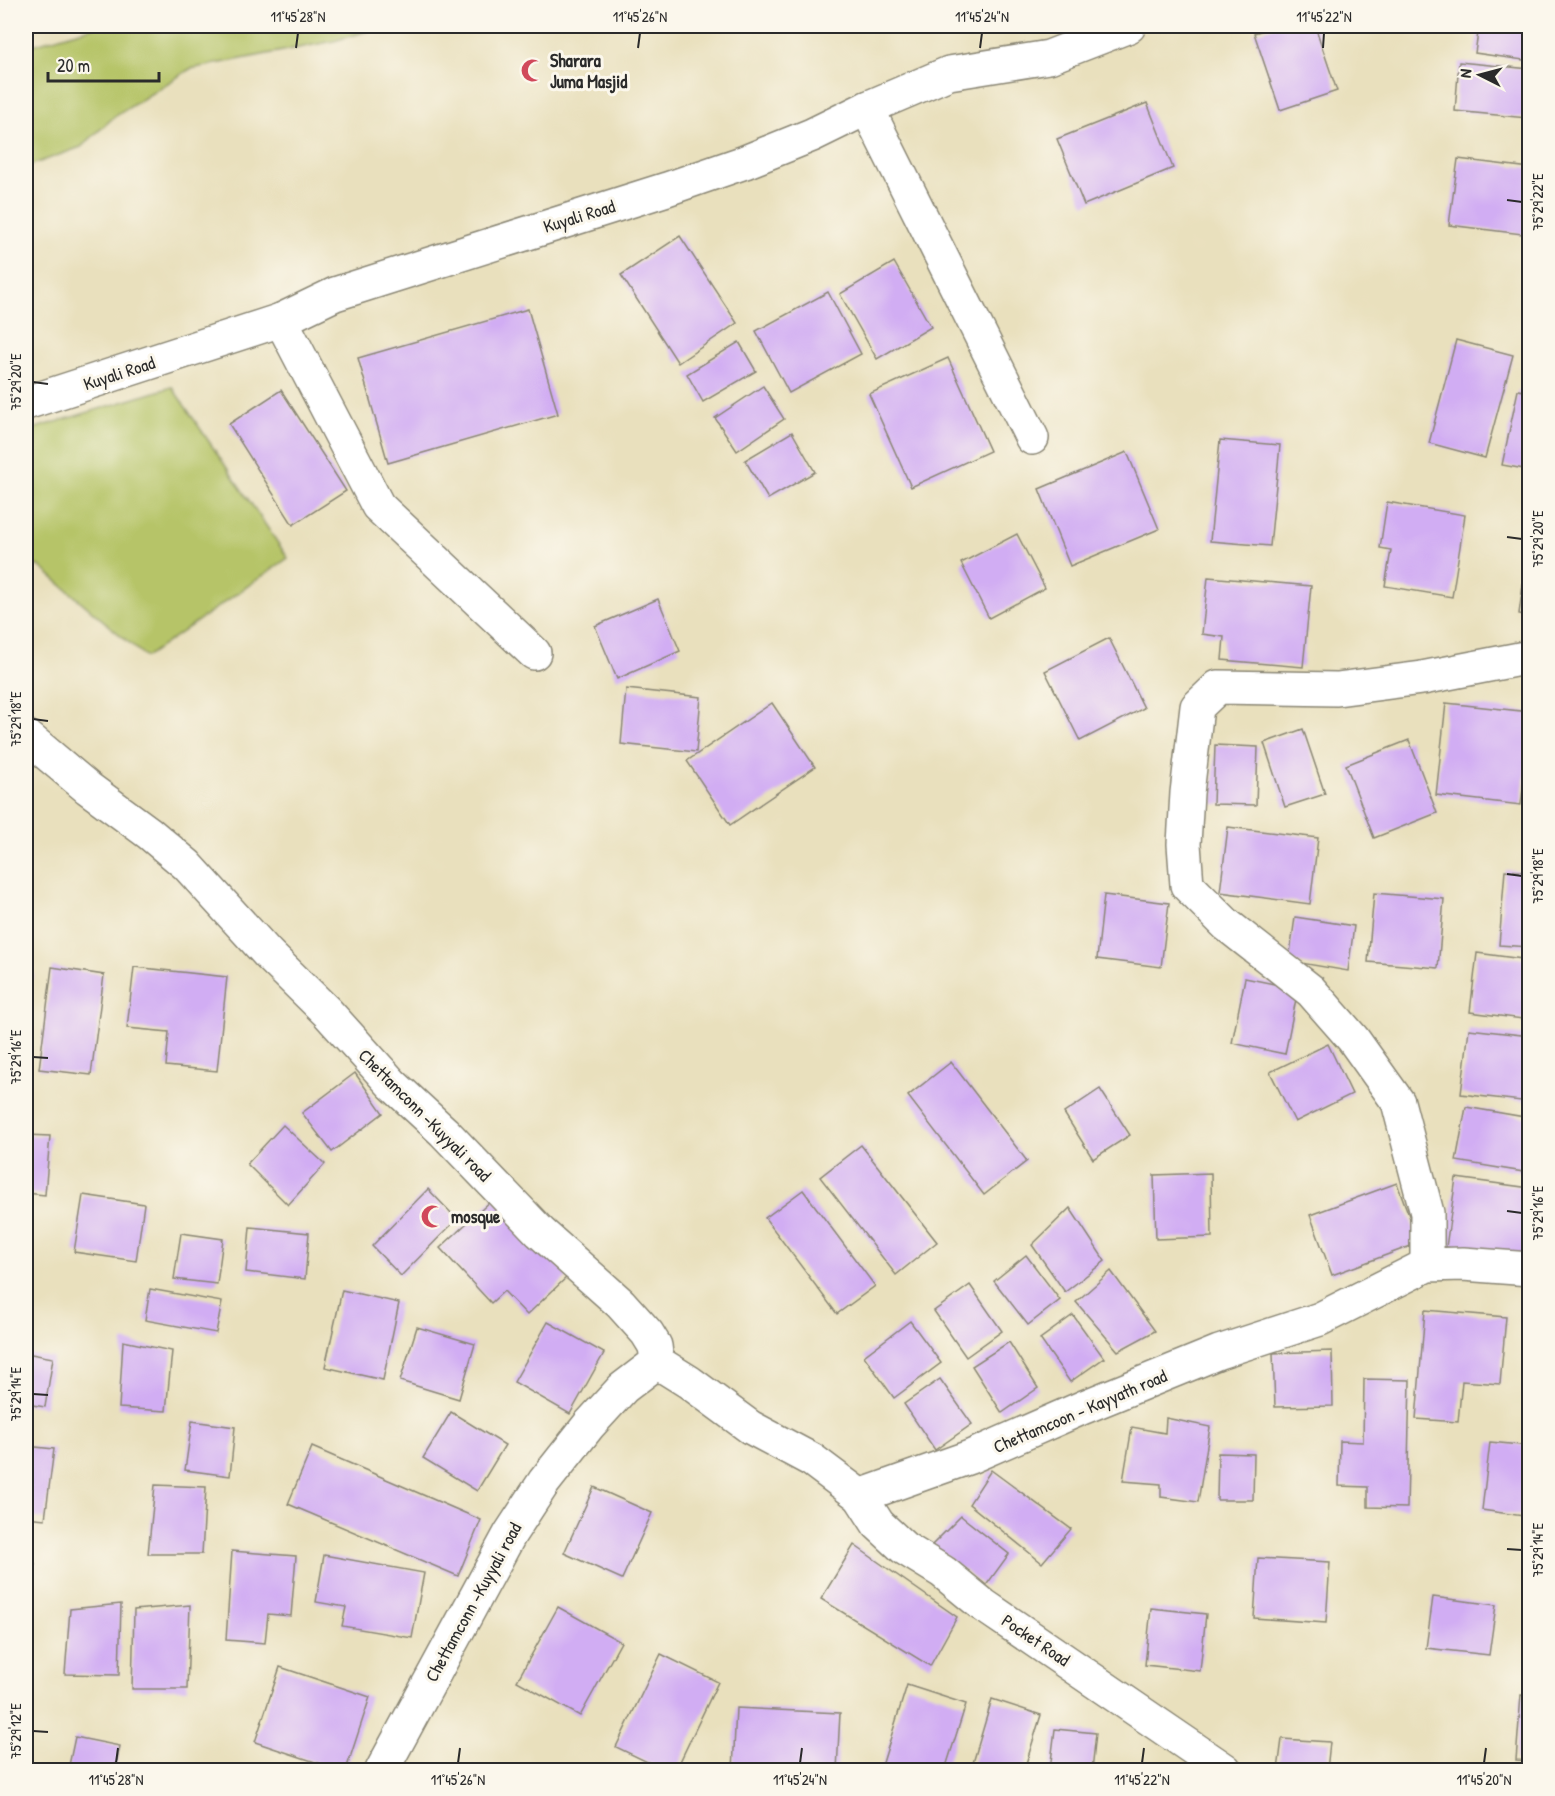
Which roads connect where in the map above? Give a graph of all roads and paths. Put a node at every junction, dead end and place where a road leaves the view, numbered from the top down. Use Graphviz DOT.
graph roads {
  1 [pos="1129,26"];
  2 [pos="867,108"];
  3 [pos="281,320"];
  4 [pos="26,403"];
  5 [pos="1032,438"];
  6 [pos="534,653"];
  7 [pos="1530,657"];
  8 [pos="26,736"];
  9 [pos="1428,1265"];
  10 [pos="1530,1269"];
  11 [pos="657,1362"];
  12 [pos="860,1496"];
  13 [pos="381,1770"];
  14 [pos="1225,1770"];
  1 -- 2 [label="street, Kuyali Road"];
  2 -- 3 [label="street, Kuyali Road"];
  2 -- 5 [label="street"];
  3 -- 4 [label="street, Kuyali Road"];
  3 -- 6 [label="street"];
  7 -- 9 [label="street"];
  8 -- 11 [label="street, Chettamconn -Kuyyali road"];
  9 -- 10 [label="street, Chettamcoon - Kayyath road"];
  9 -- 12 [label="street, Chettamcoon - Kayyath road"];
  11 -- 12 [label="street"];
  11 -- 13 [label="street, Chettamconn -Kuyyali road"];
  12 -- 14 [label="street, Pocket Road"];
}
